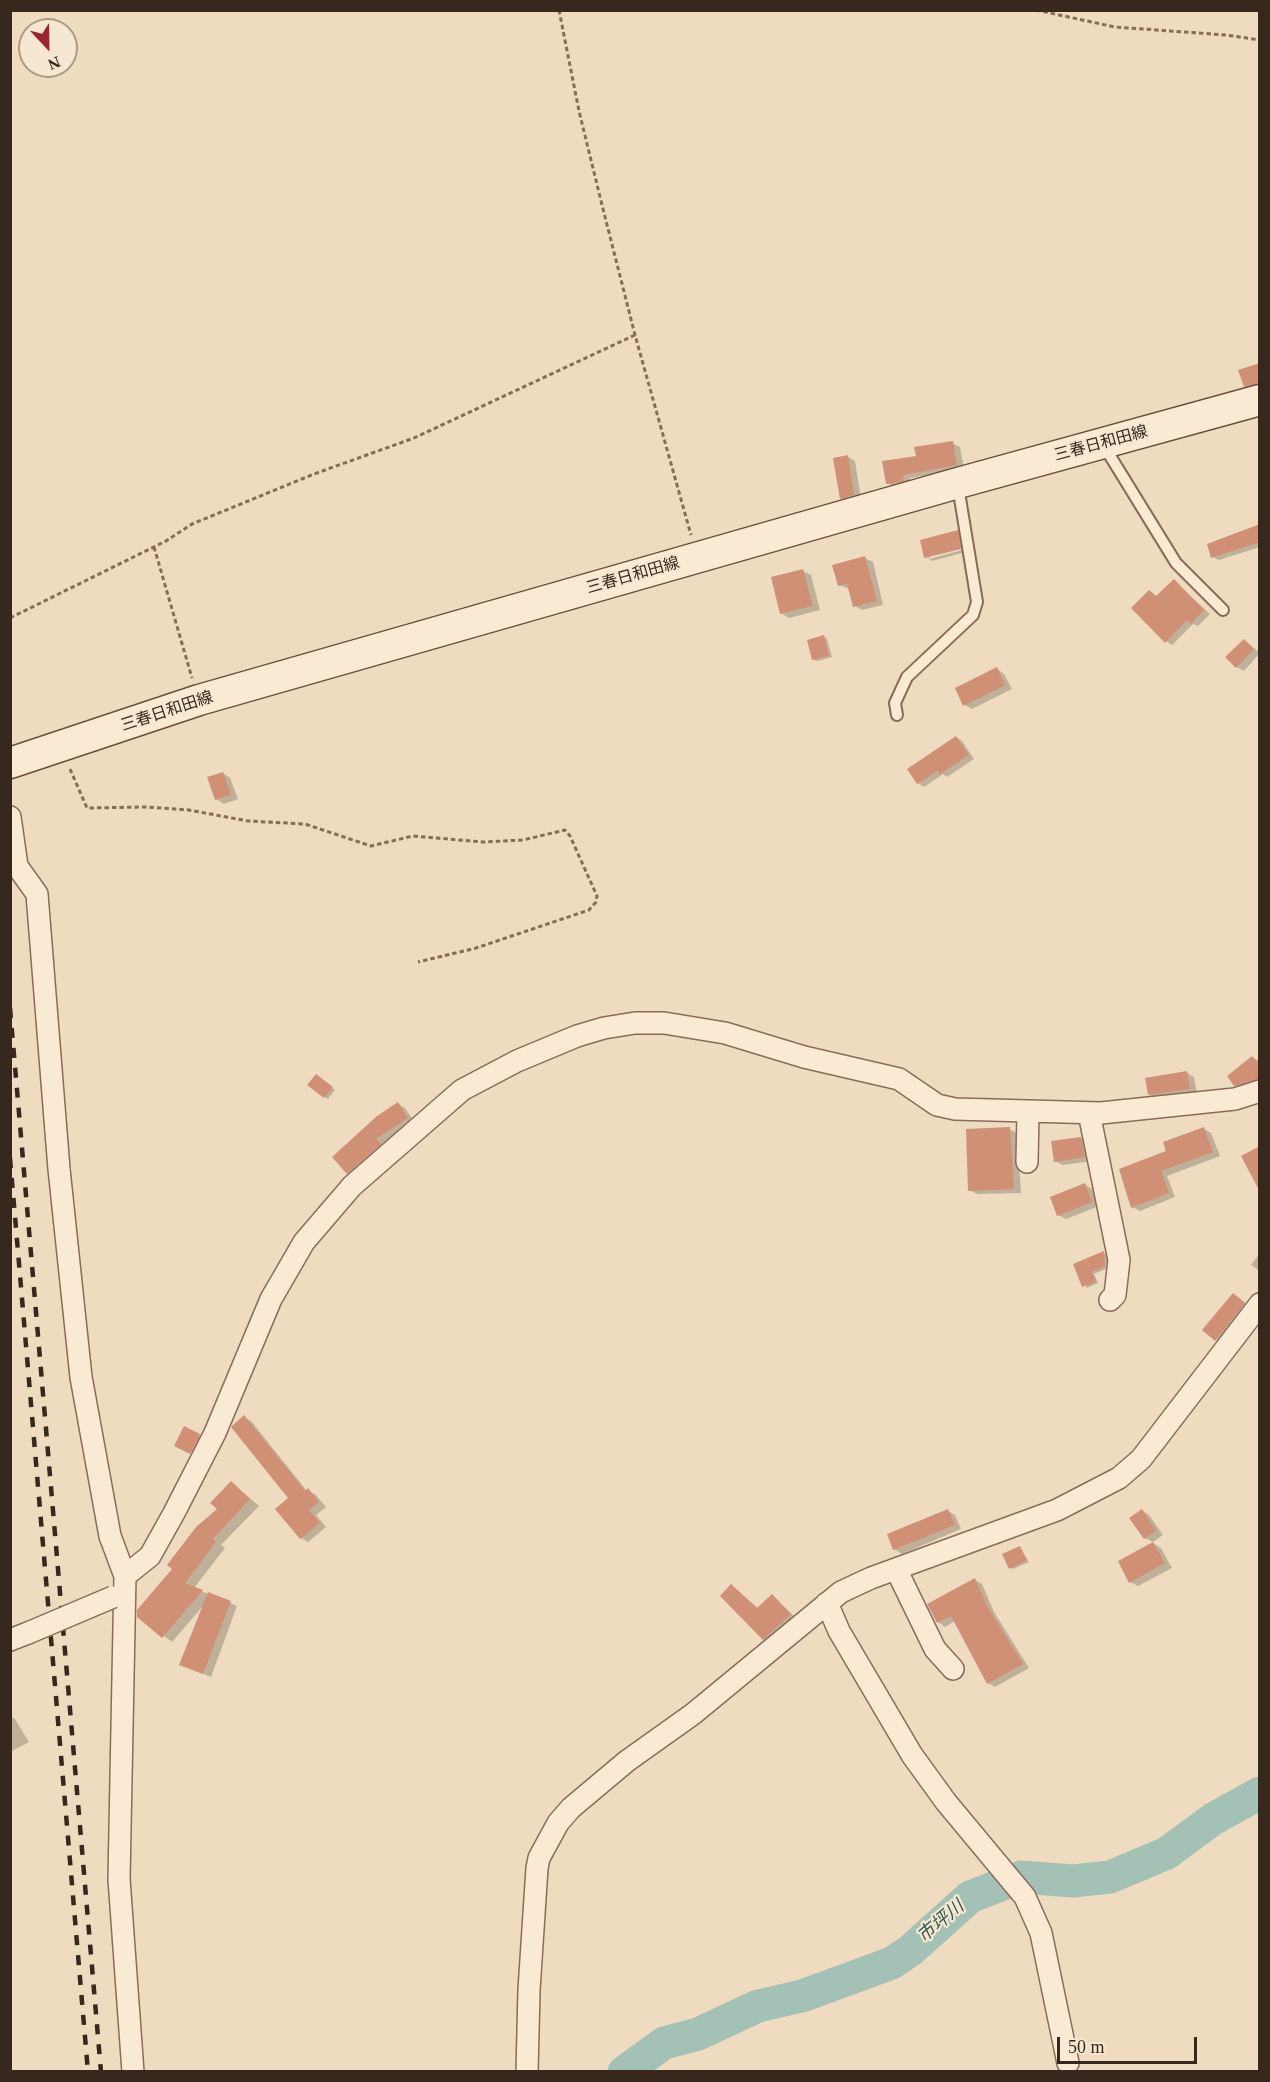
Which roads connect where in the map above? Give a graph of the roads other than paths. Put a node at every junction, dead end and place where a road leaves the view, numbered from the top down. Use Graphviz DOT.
graph roads {
  1 [pos="1260,400"];
  2 [pos="1103,444"];
  3 [pos="958,483"];
  4 [pos="1223,610"];
  5 [pos="897,715"];
  6 [pos="10,763"];
  7 [pos="10,817"];
  8 [pos="1260,1091"];
  9 [pos="1028,1112"];
  10 [pos="1089,1113"];
  11 [pos="1027,1162"];
  12 [pos="1110,1300"];
  13 [pos="1260,1304"];
  14 [pos="896,1569"];
  15 [pos="121,1589"];
  16 [pos="827,1603"];
  17 [pos="19,1637"];
  18 [pos="953,1669"];
  19 [pos="1068,2063"];
  20 [pos="133,2072"];
  21 [pos="527,2072"];
  1 -- 2 [label="main road, 三春日和田線"];
  2 -- 3 [label="main road, 三春日和田線"];
  2 -- 4 [label="lane"];
  3 -- 5 [label="lane"];
  3 -- 6 [label="main road, 三春日和田線"];
  7 -- 15 [label="street"];
  8 -- 10 [label="street"];
  9 -- 10 [label="street"];
  9 -- 11 [label="street"];
  9 -- 15 [label="street"];
  10 -- 12 [label="street"];
  13 -- 14 [label="street"];
  14 -- 16 [label="street"];
  14 -- 18 [label="street"];
  15 -- 17 [label="street, bridge"];
  15 -- 20 [label="street"];
  16 -- 19 [label="street"];
  16 -- 21 [label="street"];
}
